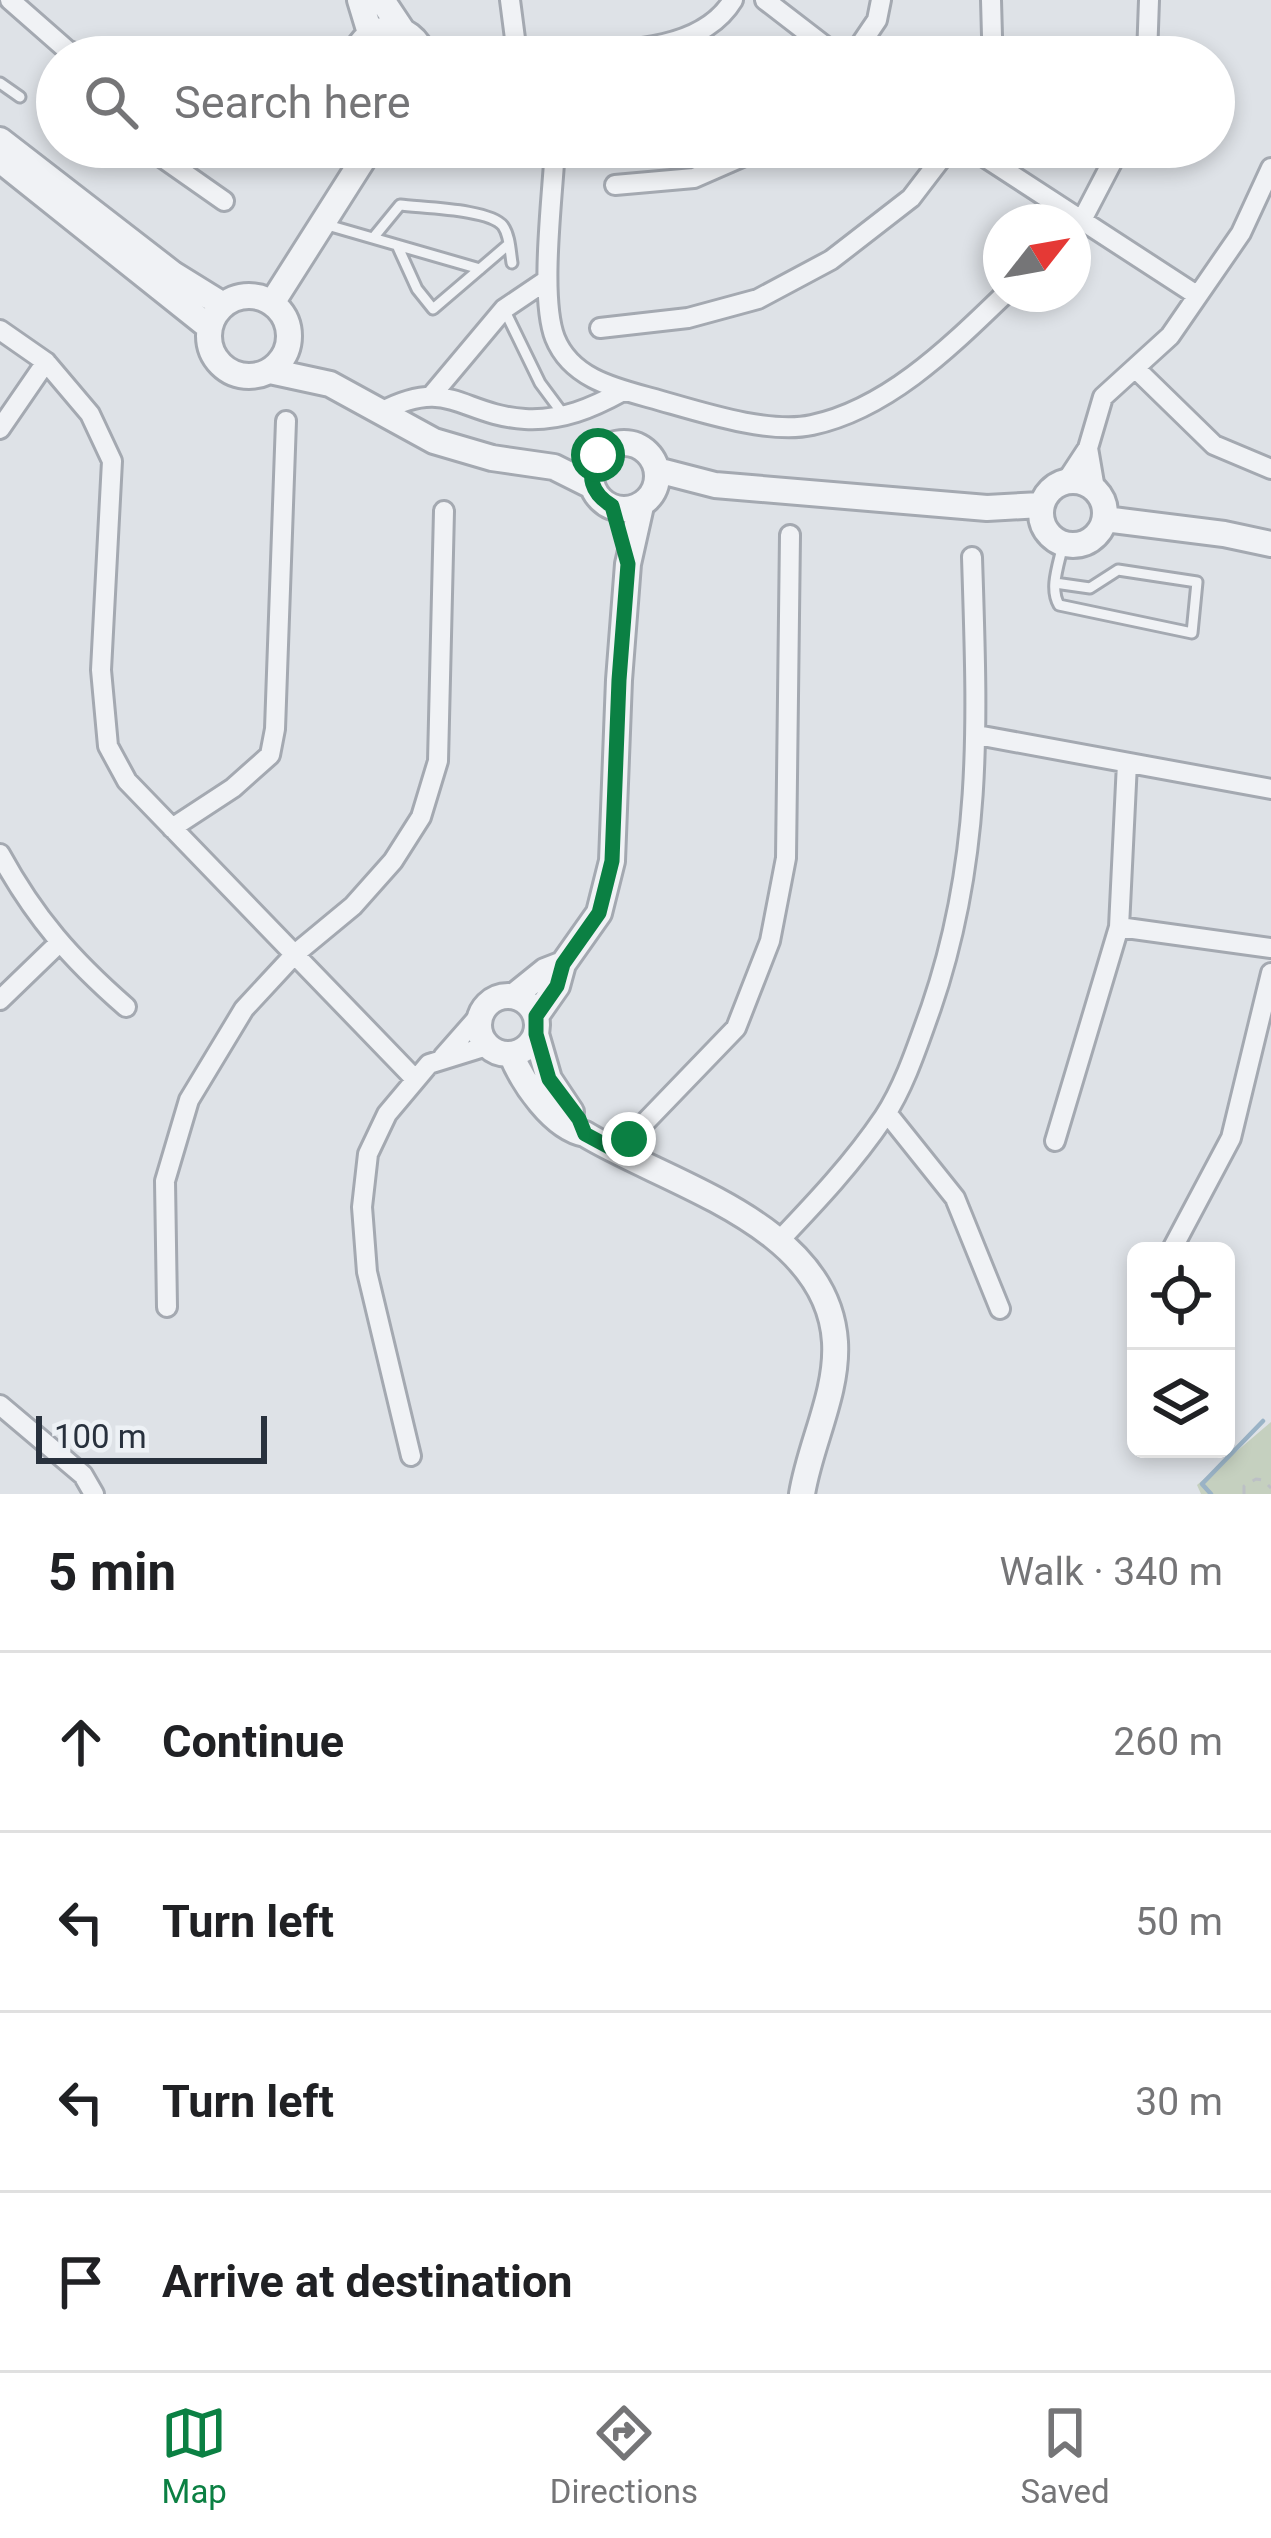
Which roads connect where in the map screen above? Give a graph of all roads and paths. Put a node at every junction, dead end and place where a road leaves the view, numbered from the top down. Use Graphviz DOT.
graph roads {
  1 [pos="10,0"];
  2 [pos="359,0"];
  3 [pos="382,0"];
  4 [pos="510,0"];
  5 [pos="733,0"];
  6 [pos="765,0"];
  7 [pos="881,0"];
  8 [pos="992,0"];
  9 [pos="1149,0"];
  10 [pos="370,33"];
  11 [pos="51,36"];
  12 [pos="367,36"];
  13 [pos="396,36"];
  14 [pos="409,36"];
  15 [pos="509,36"];
  16 [pos="690,36"];
  17 [pos="812,36"];
  18 [pos="866,36"];
  19 [pos="992,36"];
  20 [pos="1148,36"];
  21 [pos="0,83"];
  22 [pos="20,97"];
  23 [pos="3,156"];
  24 [pos="190,168"];
  25 [pos="358,168"];
  26 [pos="554,168"];
  27 [pos="717,168"];
  28 [pos="934,168"];
  29 [pos="999,168"];
  30 [pos="1109,168"];
  31 [pos="1271,168"];
  32 [pos="615,185"];
  33 [pos="224,201"];
  34 [pos="1050,204"];
  35 [pos="1089,204"];
  36 [pos="324,224"];
  37 [pos="1091,232"];
  38 [pos="373,238"];
  39 [pos="509,244"];
  40 [pos="397,245"];
  41 [pos="512,263"];
  42 [pos="480,269"];
  43 [pos="548,280"];
  44 [pos="1195,294"];
  45 [pos="272,304"];
  46 [pos="223,305"];
  47 [pos="504,309"];
  48 [pos="986,312"];
  49 [pos="209,328"];
  50 [pos="600,328"];
  51 [pos="0,330"];
  52 [pos="289,341"];
  53 [pos="46,362"];
  54 [pos="1135,368"];
  55 [pos="270,371"];
  56 [pos="330,384"];
  57 [pos="623,391"];
  58 [pos="431,396"];
  59 [pos="381,412"];
  60 [pos="563,415"];
  61 [pos="286,421"];
  62 [pos="0,429"];
  63 [pos="1088,448"];
  64 [pos="598,455"];
  65 [pos="554,467"];
  66 [pos="1271,469"];
  67 [pos="1067,480"];
  68 [pos="592,486"];
  69 [pos="650,489"];
  70 [pos="1095,489"];
  71 [pos="612,506"];
  72 [pos="443,511"];
  73 [pos="1105,519"];
  74 [pos="1050,526"];
  75 [pos="790,535"];
  76 [pos="1271,544"];
  77 [pos="972,557"];
  78 [pos="628,564"];
  79 [pos="1055,584"];
  80 [pos="977,735"];
  81 [pos="1127,763"];
  82 [pos="1271,789"];
  83 [pos="172,828"];
  84 [pos="0,854"];
  85 [pos="1119,927"];
  86 [pos="59,944"];
  87 [pos="1271,948"];
  88 [pos="295,954"];
  89 [pos="563,964"];
  90 [pos="1271,973"];
  91 [pos="514,996"];
  92 [pos="0,1000"];
  93 [pos="126,1007"];
  94 [pos="479,1016"];
  95 [pos="536,1025"];
  96 [pos="499,1050"];
  97 [pos="442,1057"];
  98 [pos="414,1078"];
  99 [pos="887,1112"];
  100 [pos="585,1134"];
  101 [pos="1055,1141"];
  102 [pos="624,1155"];
  103 [pos="778,1242"];
  104 [pos="1176,1242"];
  105 [pos="167,1307"];
  106 [pos="1000,1309"];
  107 [pos="0,1405"];
  108 [pos="411,1456"];
  109 [pos="1271,1488"];
  110 [pos="94,1494"];
  111 [pos="802,1494"];
  112 [pos="1244,1494"];
  1 -- 11 [label="street"];
  2 -- 10 [label="street"];
  3 -- 14 [label="street"];
  4 -- 15 [label="street"];
  5 -- 16 [label="street"];
  6 -- 17 [label="street"];
  7 -- 18 [label="street"];
  8 -- 19 [label="street"];
  9 -- 20 [label="street"];
  10 -- 12 [label="street"];
  10 -- 13 [label="street"];
  21 -- 22 [label="lane"];
  23 -- 46 [label="street"];
  23 -- 49 [label="street"];
  24 -- 33 [label="street"];
  25 -- 36 [label="street"];
  26 -- 43 [label="street"];
  27 -- 32 [label="street"];
  28 -- 50 [label="street"];
  29 -- 34 [label="street"];
  30 -- 35 [label="street"];
  31 -- 44 [label="street"];
  36 -- 38 [label="lane"];
  36 -- 45 [label="street"];
  37 -- 44 [label="street"];
  38 -- 39 [label="lane"];
  38 -- 40 [label="lane"];
  39 -- 41 [label="lane"];
  39 -- 42 [label="lane"];
  40 -- 42 [label="lane"];
  40 -- 42 [label="lane"];
  43 -- 47 [label="street"];
  43 -- 57 [label="street"];
  44 -- 54 [label="street"];
  45 -- 46 [label="street"];
  45 -- 52 [label="street"];
  46 -- 49 [label="street"];
  47 -- 58 [label="street"];
  47 -- 60 [label="lane"];
  48 -- 57 [label="street"];
  49 -- 55 [label="street"];
  51 -- 53 [label="street"];
  52 -- 55 [label="street"];
  52 -- 56 [label="street"];
  53 -- 62 [label="street"];
  53 -- 83 [label="street"];
  54 -- 63 [label="street"];
  54 -- 66 [label="street"];
  55 -- 56 [label="street"];
  56 -- 59 [label="street"];
  57 -- 60 [label="street"];
  58 -- 59 [label="street"];
  58 -- 60 [label="street"];
  59 -- 65 [label="street"];
  61 -- 83 [label="street"];
  63 -- 67 [label="street"];
  63 -- 70 [label="street"];
  64 -- 65 [label="street"];
  64 -- 68 [label="street"];
  64 -- 69 [label="street"];
  65 -- 68 [label="street"];
  67 -- 70 [label="street"];
  67 -- 74 [label="street"];
  68 -- 71 [label="street"];
  69 -- 71 [label="street"];
  69 -- 74 [label="street"];
  69 -- 78 [label="street"];
  70 -- 73 [label="street"];
  71 -- 78 [label="street"];
  72 -- 88 [label="street"];
  73 -- 74 [label="street"];
  73 -- 76 [label="street"];
  74 -- 79 [label="lane"];
  75 -- 102 [label="street"];
  77 -- 80 [label="street"];
  78 -- 89 [label="street"];
  79 -- 79 [label="lane"];
  80 -- 81 [label="street"];
  80 -- 99 [label="street"];
  81 -- 82 [label="street"];
  81 -- 85 [label="street"];
  83 -- 88 [label="street"];
  84 -- 86 [label="street"];
  85 -- 87 [label="street"];
  85 -- 101 [label="street"];
  86 -- 92 [label="street"];
  86 -- 93 [label="street"];
  88 -- 98 [label="street"];
  88 -- 105 [label="street"];
  89 -- 91 [label="street"];
  89 -- 95 [label="street"];
  90 -- 104 [label="street"];
  91 -- 94 [label="street"];
  91 -- 95 [label="street"];
  94 -- 96 [label="street"];
  94 -- 97 [label="street"];
  95 -- 96 [label="street"];
  95 -- 100 [label="street"];
  96 -- 97 [label="street"];
  96 -- 100 [label="street"];
  97 -- 98 [label="street"];
  98 -- 108 [label="street"];
  99 -- 103 [label="street"];
  99 -- 106 [label="street"];
  100 -- 102 [label="street"];
  102 -- 103 [label="street"];
  103 -- 111 [label="street"];
  107 -- 110 [label="street"];
  109 -- 112 [label="path"];
}
